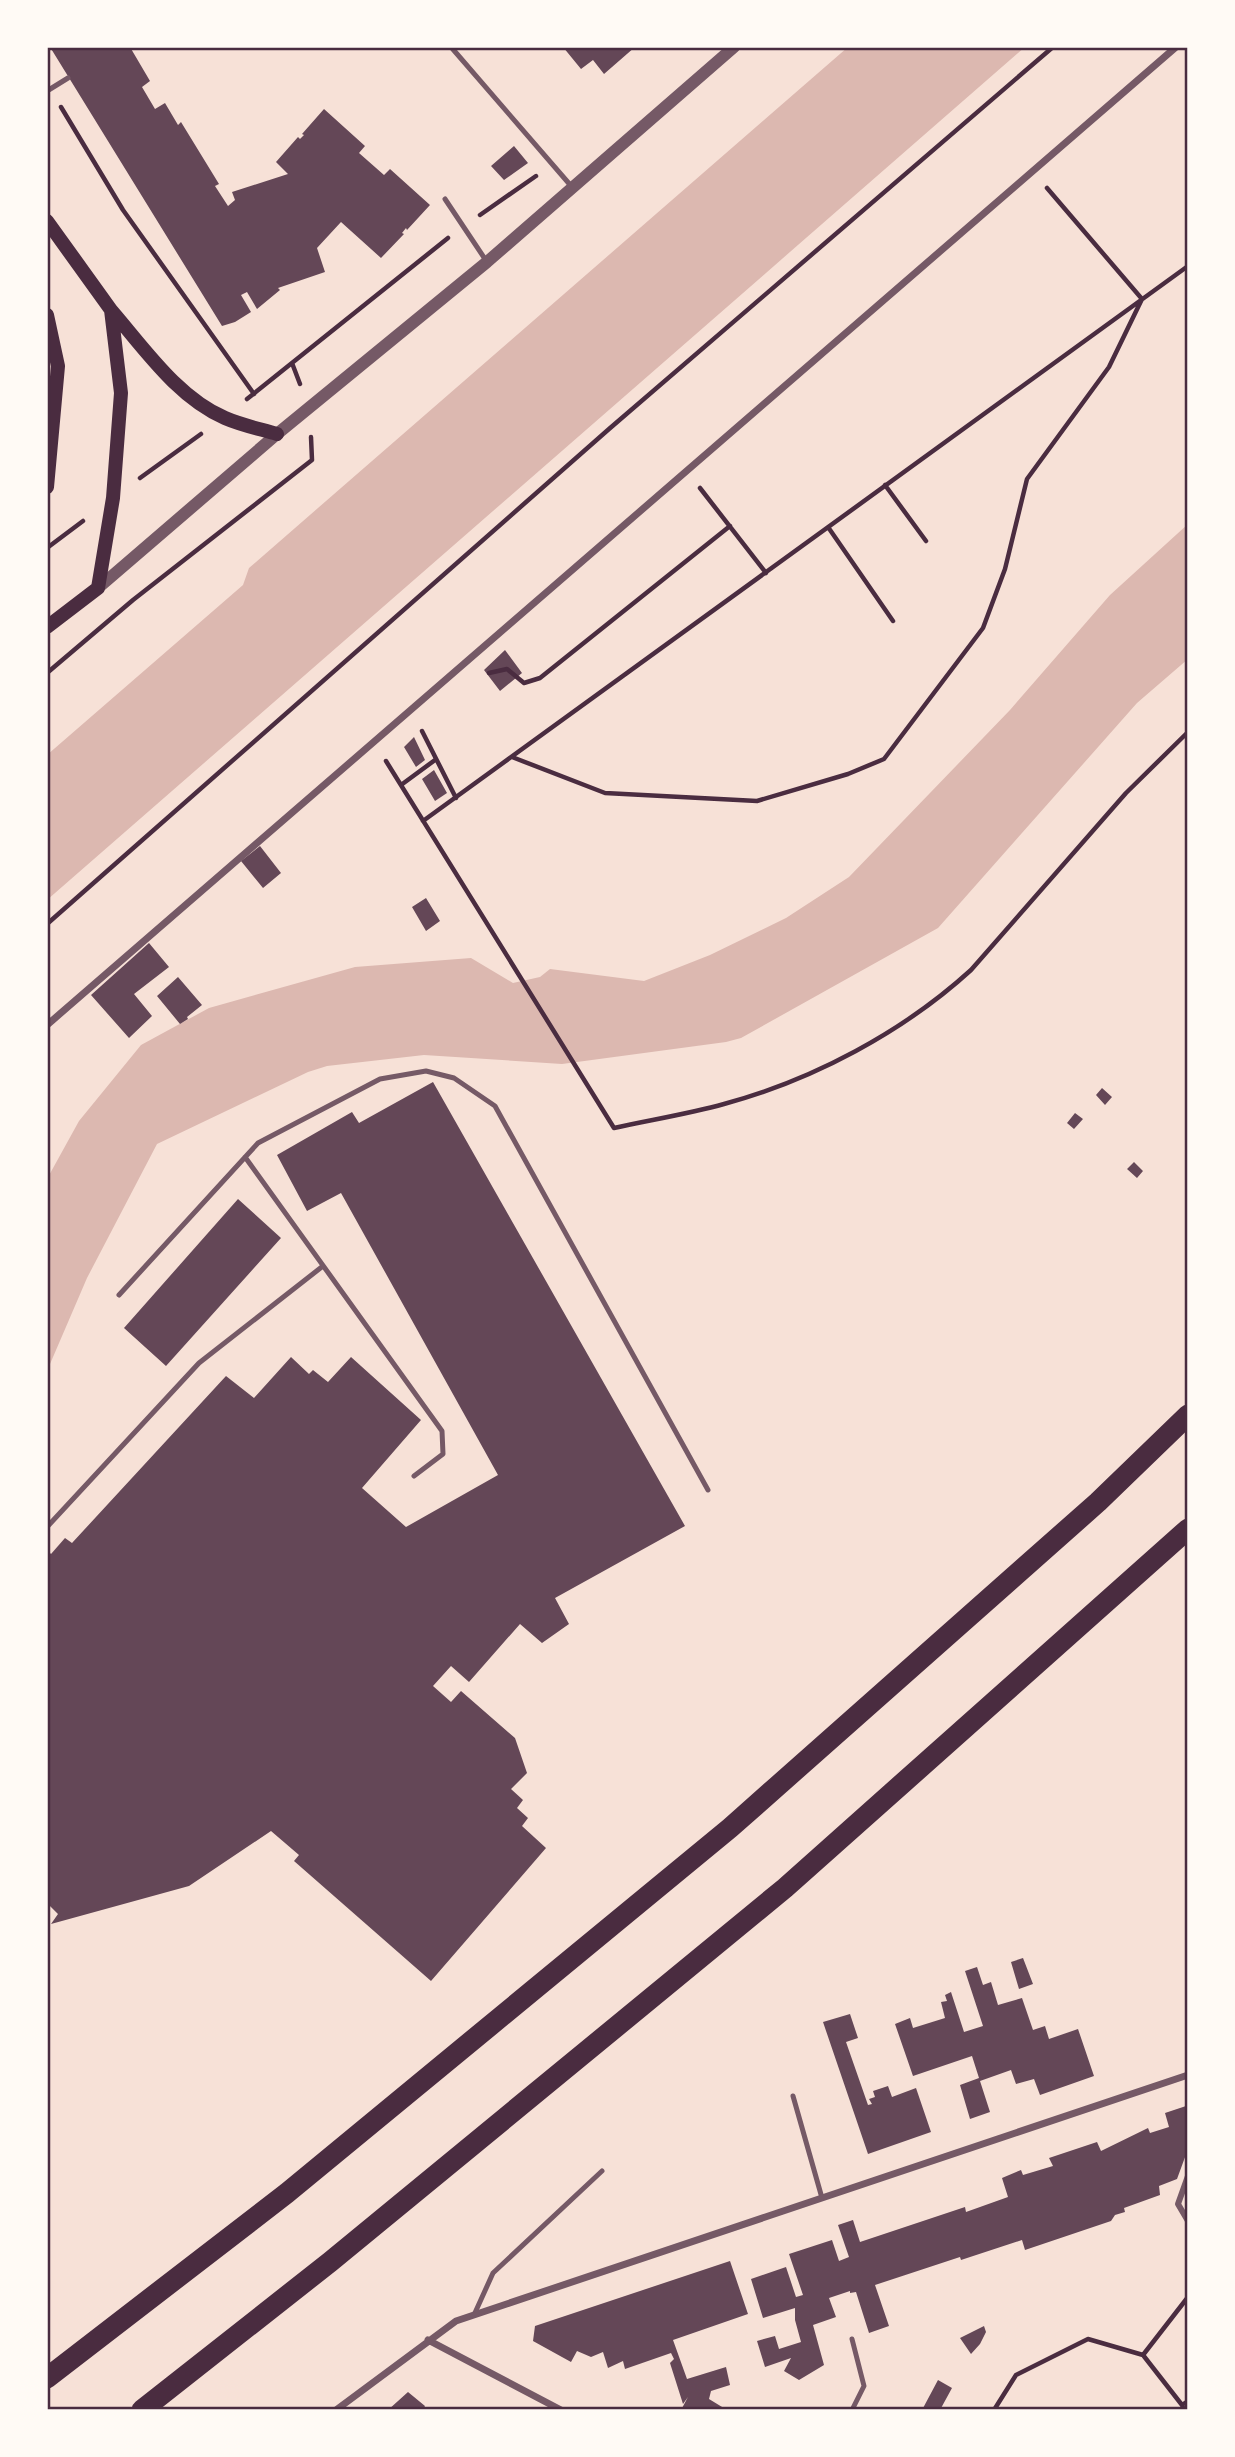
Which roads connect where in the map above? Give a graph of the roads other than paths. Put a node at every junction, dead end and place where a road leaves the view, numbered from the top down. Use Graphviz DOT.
graph roads {
  1 [pos="452,47"];
  2 [pos="734,47"];
  3 [pos="1176,47"];
  4 [pos="68,78"];
  5 [pos="49,90"];
  6 [pos="572,187"];
  7 [pos="445,199"];
  8 [pos="47,221"];
  9 [pos="487,262"];
  10 [pos="111,310"];
  11 [pos="47,315"];
  12 [pos="277,434"];
  13 [pos="47,487"];
  14 [pos="98,588"];
  15 [pos="47,628"];
  16 [pos="47,1025"];
  17 [pos="245,1157"];
  18 [pos="323,1266"];
  19 [pos="118,1295"];
  20 [pos="1188,1415"];
  21 [pos="414,1476"];
  22 [pos="708,1490"];
  23 [pos="47,1527"];
  24 [pos="1188,1530"];
  25 [pos="1186,2076"];
  26 [pos="1188,2085"];
  27 [pos="793,2096"];
  28 [pos="602,2171"];
  29 [pos="1188,2176"];
  30 [pos="822,2198"];
  31 [pos="1188,2221"];
  32 [pos="474,2315"];
  33 [pos="852,2339"];
  34 [pos="428,2340"];
  35 [pos="47,2378"];
  36 [pos="142,2410"];
  37 [pos="336,2410"];
  38 [pos="561,2410"];
  39 [pos="852,2410"];
  1 -- 6 [label="lane"];
  2 -- 6 [label="street"];
  3 -- 16 [label="street"];
  4 -- 5 [label="lane"];
  6 -- 9 [label="street"];
  7 -- 9 [label="lane"];
  8 -- 10 [label="main road"];
  9 -- 12 [label="street"];
  10 -- 12 [label="main road"];
  10 -- 14 [label="main road"];
  11 -- 13 [label="main road"];
  12 -- 14 [label="street"];
  14 -- 15 [label="main road"];
  17 -- 18 [label="lane"];
  17 -- 19 [label="lane"];
  17 -- 22 [label="lane"];
  18 -- 21 [label="lane"];
  18 -- 23 [label="lane"];
  20 -- 35 [label="highway"];
  24 -- 36 [label="highway"];
  25 -- 26 [label="street"];
  25 -- 30 [label="street"];
  27 -- 30 [label="lane"];
  28 -- 32 [label="lane"];
  29 -- 31 [label="street"];
  30 -- 32 [label="street"];
  32 -- 34 [label="street"];
  33 -- 39 [label="lane"];
  34 -- 37 [label="street"];
  34 -- 38 [label="street"];
}
